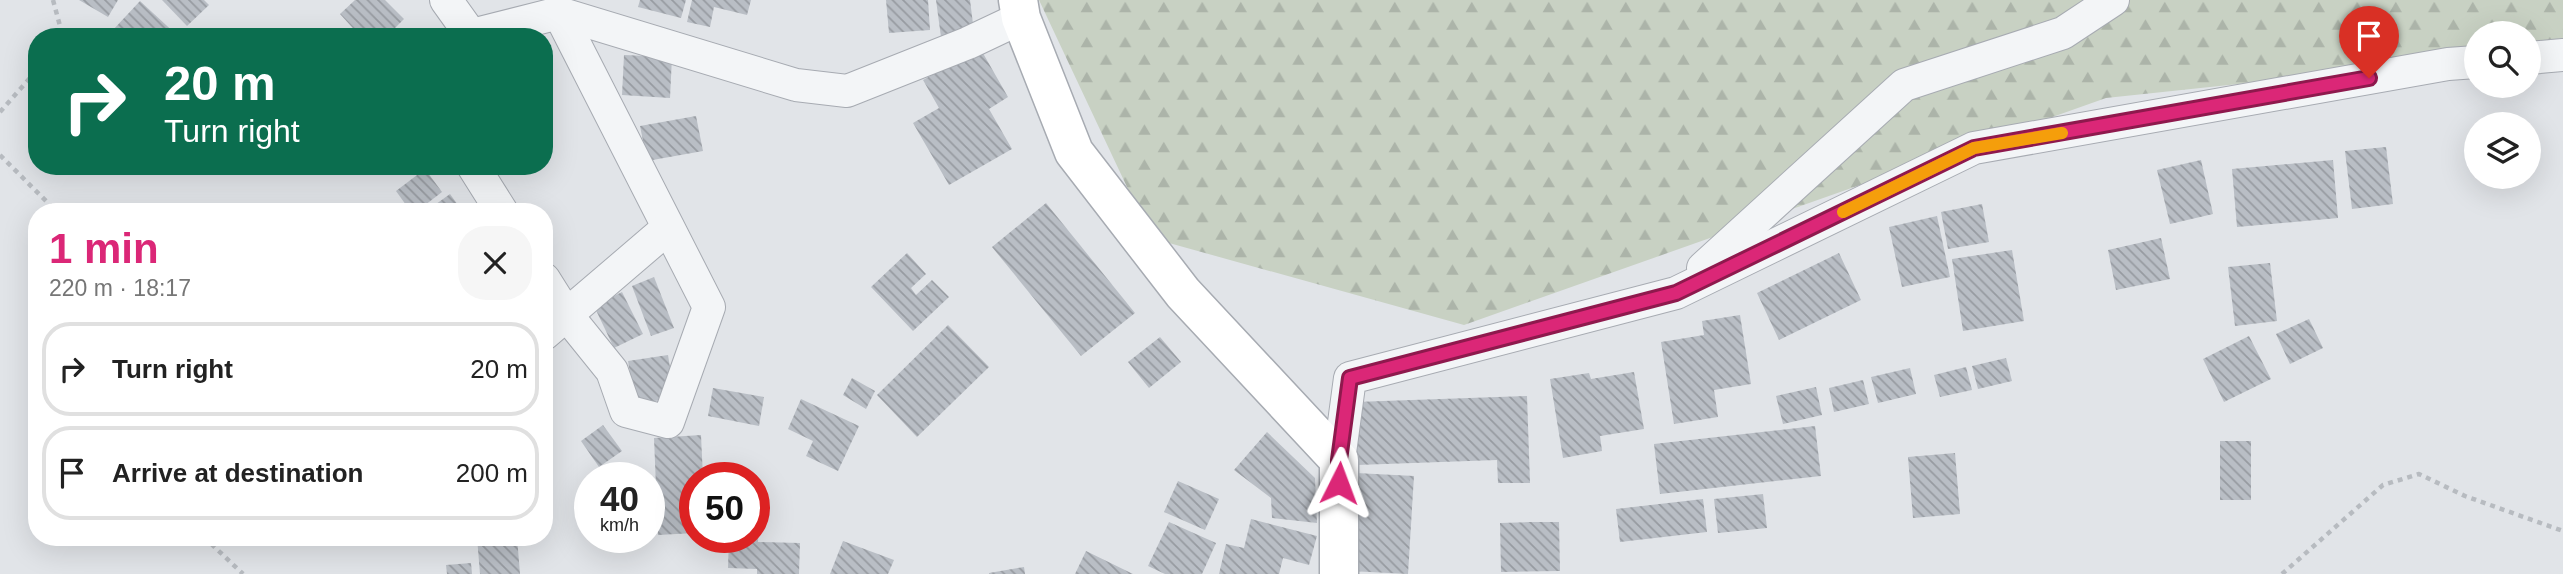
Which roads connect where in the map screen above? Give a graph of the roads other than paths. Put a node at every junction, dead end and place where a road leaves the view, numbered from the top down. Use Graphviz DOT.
graph roads {
  1 [pos="446,0"];
  2 [pos="2113,0"];
  3 [pos="1020,9"];
  4 [pos="559,13"];
  5 [pos="463,28"];
  6 [pos="500,28"];
  7 [pos="2563,55"];
  8 [pos="2541,57"];
  9 [pos="2464,63"];
  10 [pos="479,175"];
  11 [pos="496,203"];
  12 [pos="668,228"];
  13 [pos="1676,293"];
  14 [pos="555,324"];
  15 [pos="1339,460"];
  16 [pos="1339,574"];
  1 -- 5 [label="street"];
  2 -- 13 [label="street"];
  3 -- 4 [label="street"];
  3 -- 15 [label="main road"];
  4 -- 6 [label="street"];
  4 -- 12 [label="street"];
  7 -- 8 [label="street"];
  9 -- 13 [label="street"];
  10 -- 11 [label="street"];
  12 -- 14 [label="street"];
  12 -- 14 [label="street"];
  13 -- 15 [label="street"];
  15 -- 16 [label="main road"];
}
